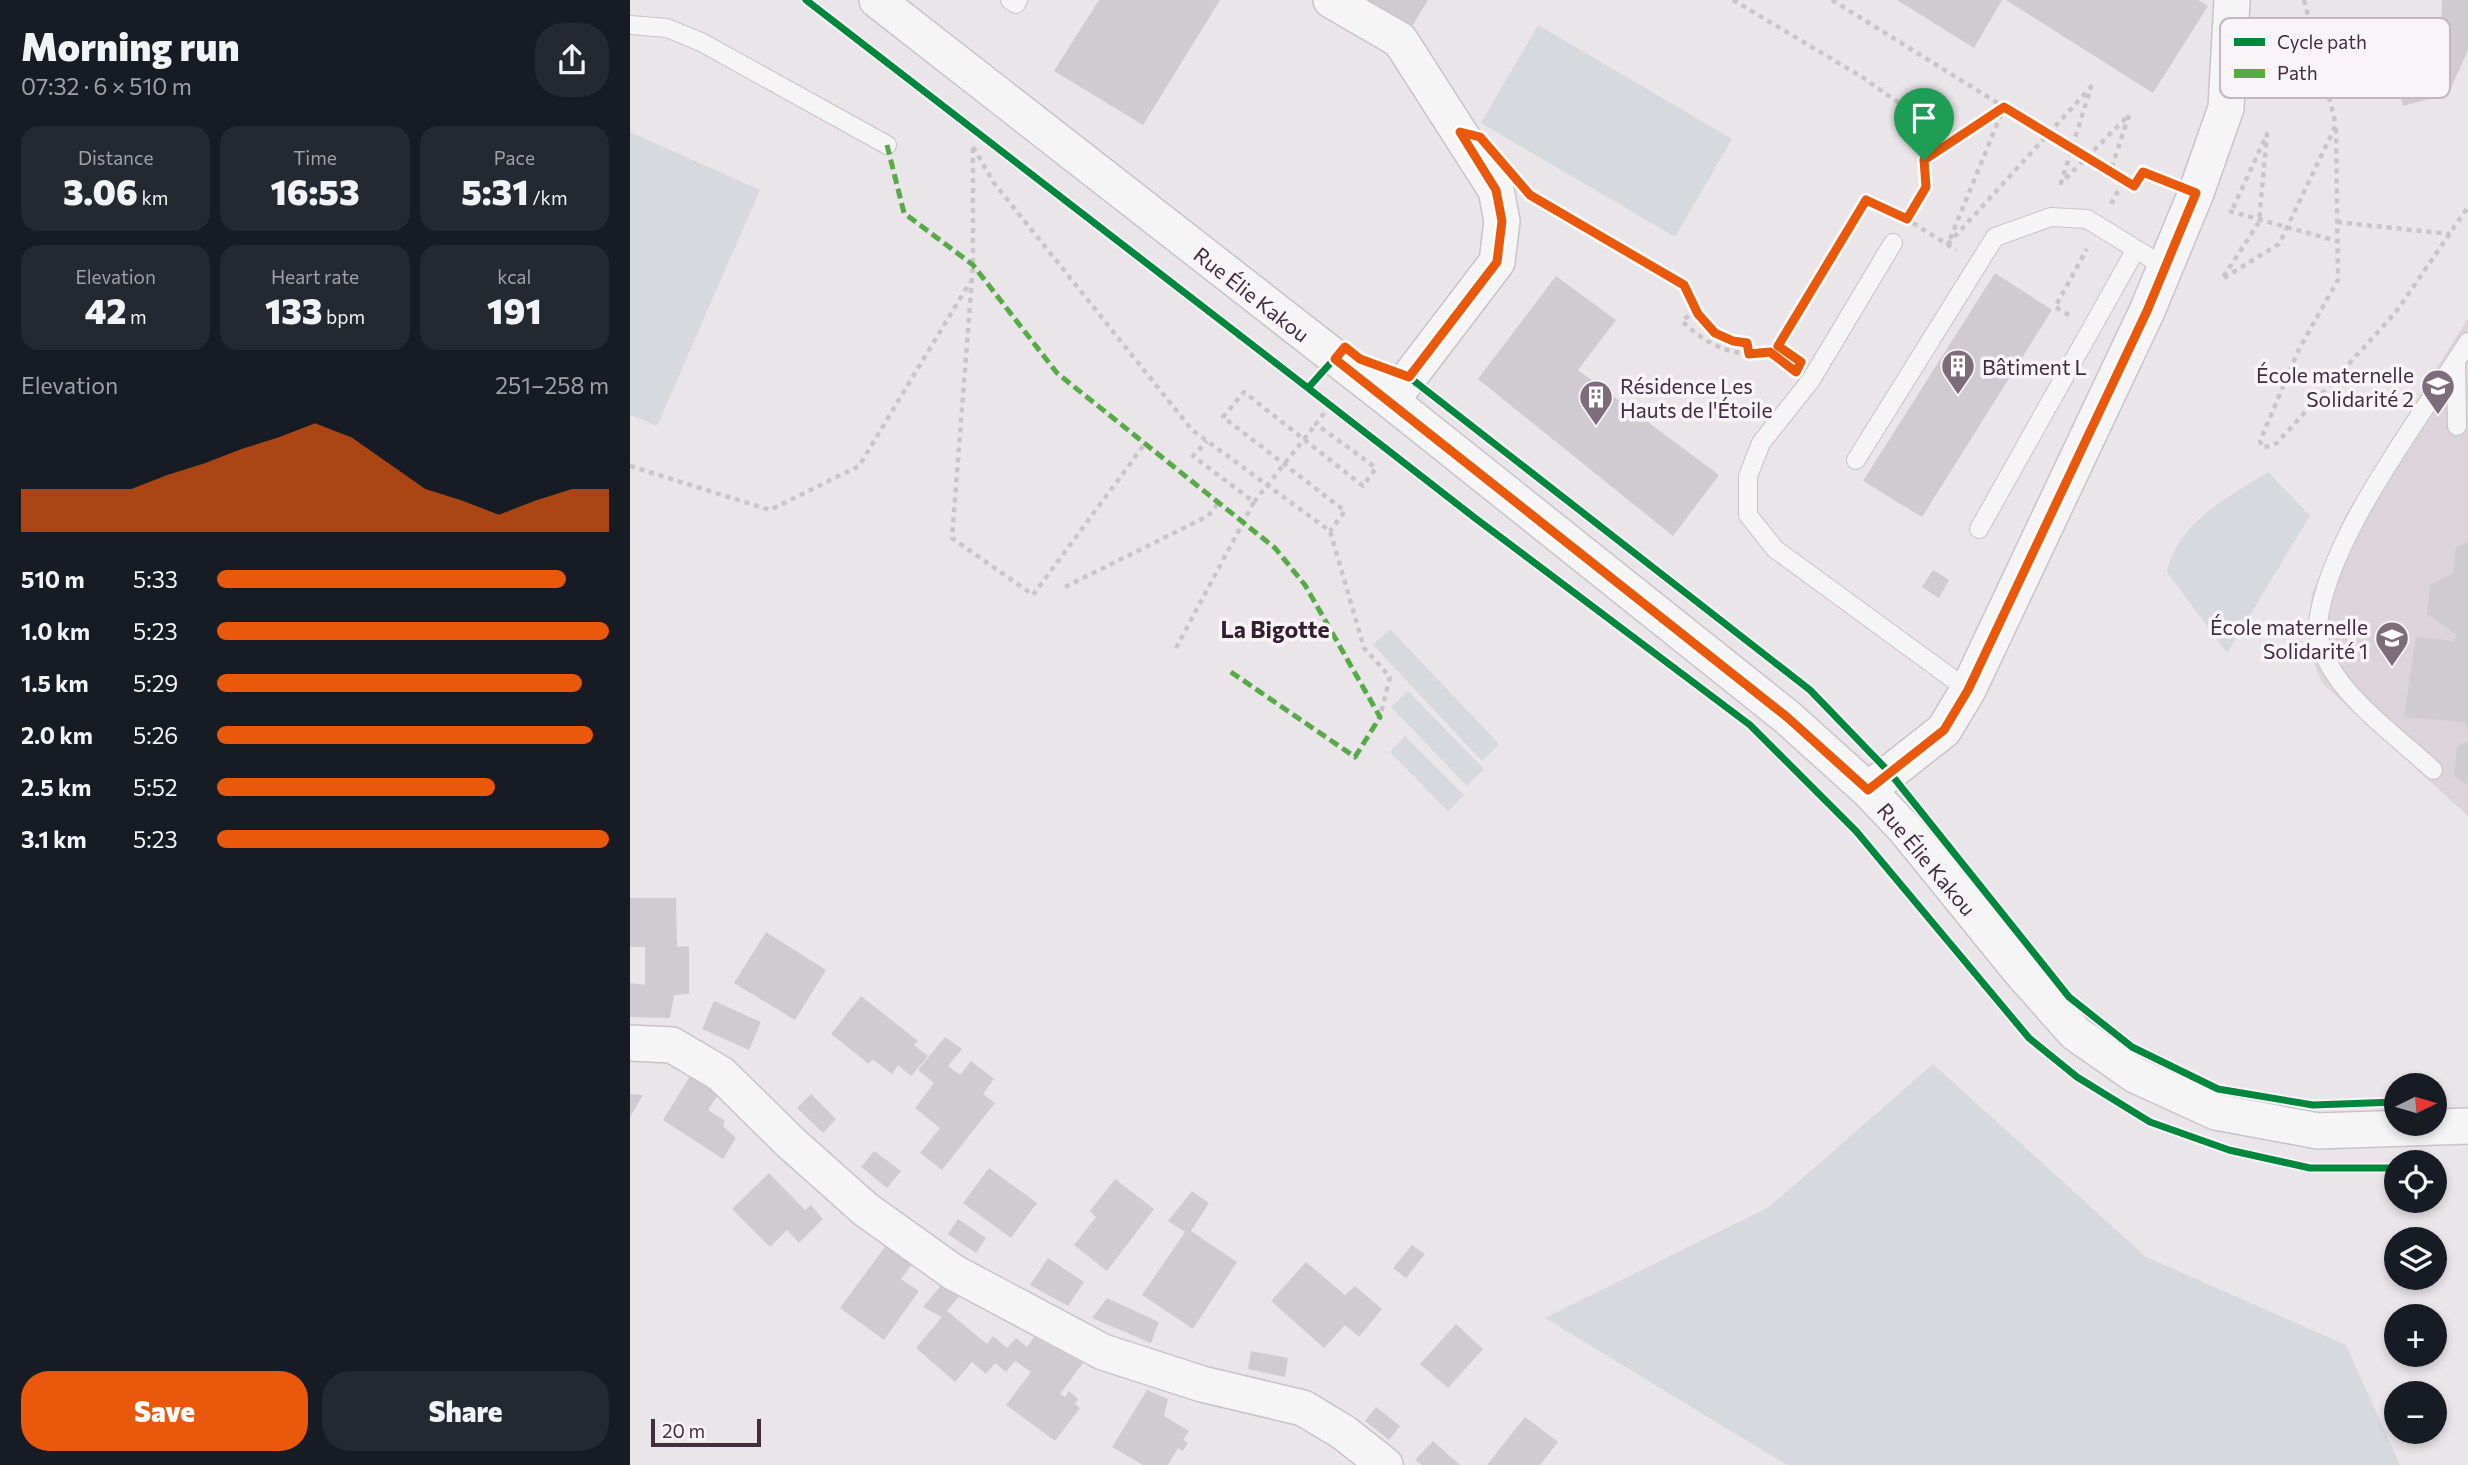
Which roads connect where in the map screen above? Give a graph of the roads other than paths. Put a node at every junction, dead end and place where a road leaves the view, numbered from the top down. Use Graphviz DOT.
graph roads {
  1 [pos="877,0"];
  2 [pos="1010,0"];
  3 [pos="1018,0"];
  4 [pos="1331,0"];
  5 [pos="2232,0"];
  6 [pos="2231,18"];
  7 [pos="630,25"];
  8 [pos="2227,98"];
  9 [pos="887,145"];
  10 [pos="1893,243"];
  11 [pos="2151,258"];
  12 [pos="2468,342"];
  13 [pos="2456,362"];
  14 [pos="1391,401"];
  15 [pos="2457,426"];
  16 [pos="1856,460"];
  17 [pos="1979,530"];
  18 [pos="1968,690"];
  19 [pos="2433,770"];
  20 [pos="1868,790"];
  21 [pos="630,1044"];
  22 [pos="2468,1126"];
  23 [pos="1385,1465"];
  1 -- 14 [label="street, Rue Élie Kakou"];
  2 -- 3 [label="lane"];
  4 -- 14 [label="street"];
  5 -- 6 [label="street"];
  7 -- 9 [label="lane"];
  8 -- 11 [label="street"];
  10 -- 18 [label="lane"];
  11 -- 16 [label="lane"];
  11 -- 17 [label="lane"];
  11 -- 18 [label="street"];
  12 -- 13 [label="lane"];
  13 -- 15 [label="lane"];
  13 -- 19 [label="lane"];
  14 -- 20 [label="street, Rue Élie Kakou"];
  18 -- 20 [label="street"];
  20 -- 22 [label="street, Rue Élie Kakou"];
  21 -- 23 [label="street"];
}
